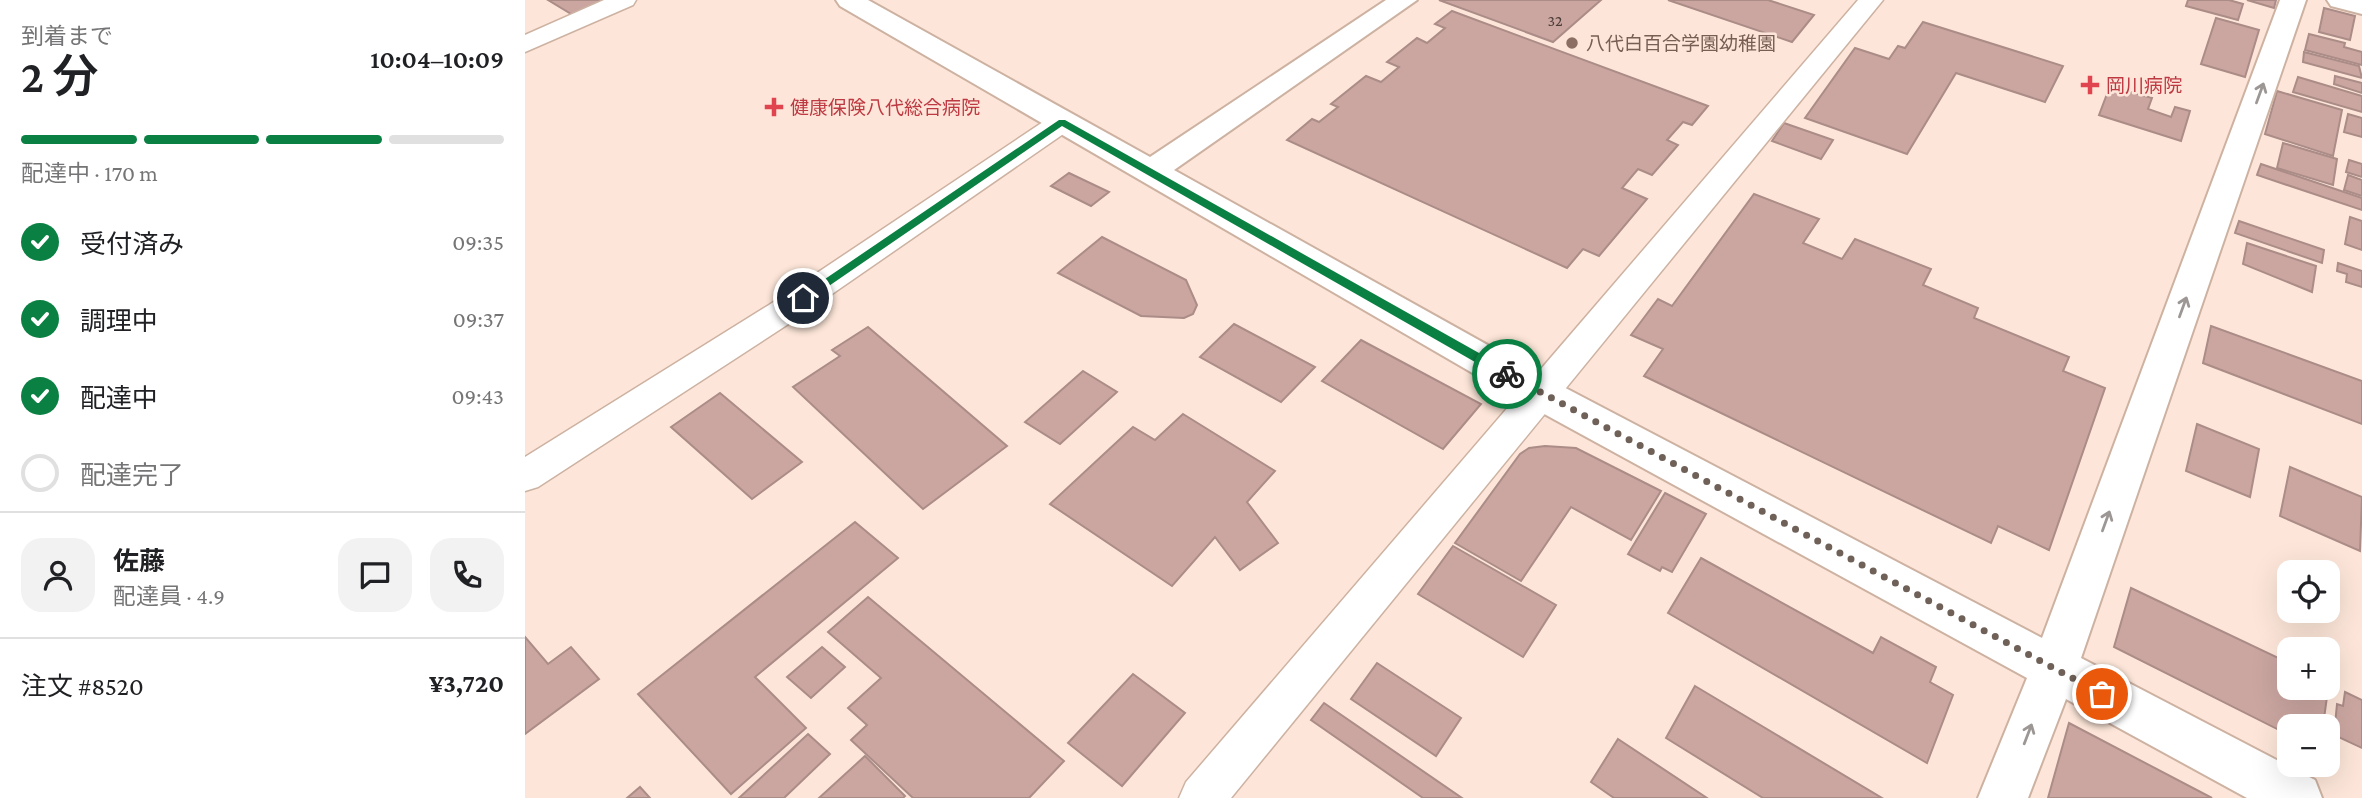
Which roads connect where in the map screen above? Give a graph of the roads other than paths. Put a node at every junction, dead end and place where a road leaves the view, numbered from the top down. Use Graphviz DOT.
graph roads {
  1 [pos="624,0"];
  2 [pos="849,0"];
  3 [pos="1404,0"];
  4 [pos="1871,0"];
  5 [pos="2293,0"];
  6 [pos="2340,0"];
  7 [pos="2362,6"];
  8 [pos="525,44"];
  9 [pos="1062,122"];
  10 [pos="1151,171"];
  11 [pos="1540,393"];
  12 [pos="525,476"];
  13 [pos="2054,668"];
  14 [pos="1202,798"];
  15 [pos="2003,798"];
  16 [pos="2297,798"];
  1 -- 8 [label="street"];
  2 -- 9 [label="street"];
  3 -- 10 [label="street"];
  4 -- 11 [label="street"];
  13 -- 5 [label="street, one-way"];
  6 -- 7 [label="street"];
  9 -- 10 [label="street"];
  9 -- 12 [label="street"];
  10 -- 11 [label="street"];
  11 -- 13 [label="street"];
  11 -- 14 [label="street"];
  15 -- 13 [label="street, one-way"];
  13 -- 16 [label="street"];
}
